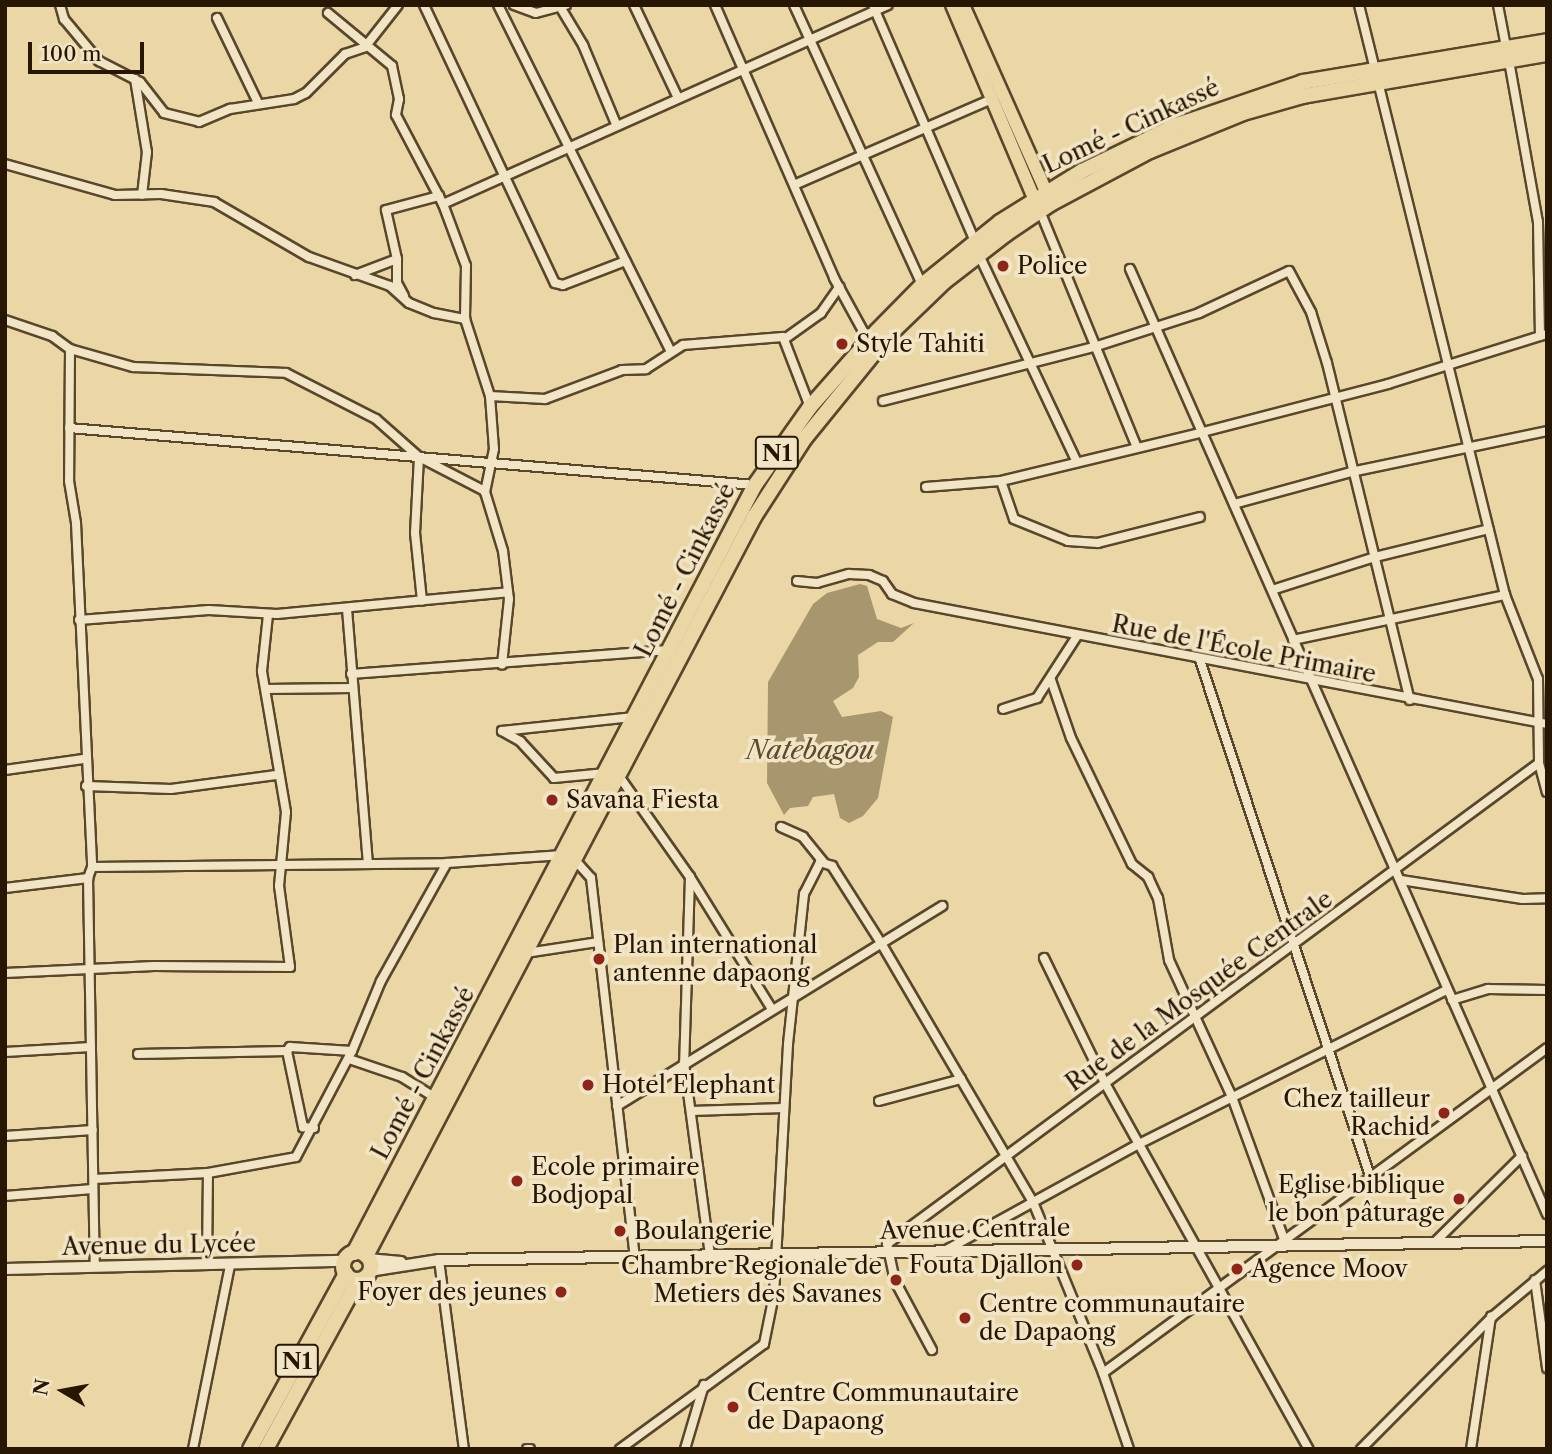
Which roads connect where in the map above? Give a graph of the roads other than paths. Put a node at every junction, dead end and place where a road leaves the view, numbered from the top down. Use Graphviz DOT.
graph roads {
  1 [pos="60,5"];
  2 [pos="398,5"];
  3 [pos="424,5"];
  4 [pos="498,5"];
  5 [pos="514,5"];
  6 [pos="634,5"];
  7 [pos="715,5"];
  8 [pos="794,5"];
  9 [pos="887,5"];
  10 [pos="952,5"];
  11 [pos="963,5"];
  12 [pos="1359,5"];
  13 [pos="1498,5"];
  14 [pos="562,6"];
  15 [pos="874,8"];
  16 [pos="328,13"];
  17 [pos="217,18"];
  18 [pos="808,37"];
  19 [pos="372,38"];
  20 [pos="1547,41"];
  21 [pos="365,47"];
  22 [pos="374,51"];
  23 [pos="1508,54"];
  24 [pos="1547,54"];
  25 [pos="744,69"];
  26 [pos="1378,75"];
  27 [pos="135,79"];
  28 [pos="677,96"];
  29 [pos="994,98"];
  30 [pos="258,103"];
  31 [pos="616,124"];
  32 [pos="925,129"];
  33 [pos="568,146"];
  34 [pos="861,157"];
  35 [pos="5,164"];
  36 [pos="504,177"];
  37 [pos="794,184"];
  38 [pos="142,195"];
  39 [pos="441,200"];
  40 [pos="1043,201"];
  41 [pos="1542,221"];
  42 [pos="977,248"];
  43 [pos="397,259"];
  44 [pos="626,261"];
  45 [pos="1130,269"];
  46 [pos="355,275"];
  47 [pos="922,285"];
  48 [pos="839,287"];
  49 [pos="408,303"];
  50 [pos="465,319"];
  51 [pos="5,320"];
  52 [pos="1153,327"];
  53 [pos="1543,335"];
  54 [pos="786,338"];
  55 [pos="868,340"];
  56 [pos="1094,347"];
  57 [pos="70,349"];
  58 [pos="670,350"];
  59 [pos="1031,363"];
  60 [pos="1447,366"];
  61 [pos="490,396"];
  62 [pos="1336,399"];
  63 [pos="883,401"];
  64 [pos="810,407"];
  65 [pos="69,428"];
  66 [pos="1547,431"];
  67 [pos="1199,433"];
  68 [pos="1136,447"];
  69 [pos="1468,449"];
  70 [pos="418,456"];
  71 [pos="1076,460"];
  72 [pos="491,462"];
  73 [pos="1351,472"];
  74 [pos="1001,481"];
  75 [pos="755,485"];
  76 [pos="926,487"];
  77 [pos="485,491"];
  78 [pos="1234,504"];
  79 [pos="1200,517"];
  80 [pos="1489,529"];
  81 [pos="1375,557"];
  82 [pos="797,581"];
  83 [pos="1272,590"];
  84 [pos="508,592"];
  85 [pos="1505,595"];
  86 [pos="422,601"];
  87 [pos="347,609"];
  88 [pos="268,615"];
  89 [pos="1391,618"];
  90 [pos="79,620"];
  91 [pos="1077,636"];
  92 [pos="1293,640"];
  93 [pos="669,650"];
  94 [pos="1200,660"];
  95 [pos="502,665"];
  96 [pos="351,674"];
  97 [pos="1538,679"];
  98 [pos="1051,680"];
  99 [pos="1311,681"];
  100 [pos="352,688"];
  101 [pos="266,689"];
  102 [pos="1547,691"];
  103 [pos="1410,700"];
  104 [pos="1003,709"];
  105 [pos="634,717"];
  106 [pos="1543,724"];
  107 [pos="83,759"];
  108 [pos="1539,764"];
  109 [pos="5,769"];
  110 [pos="613,774"];
  111 [pos="276,775"];
  112 [pos="86,786"];
  113 [pos="1547,792"];
  114 [pos="781,827"];
  115 [pos="568,857"];
  116 [pos="368,862"];
  117 [pos="823,862"];
  118 [pos="281,863"];
  119 [pos="447,863"];
  120 [pos="92,867"];
  121 [pos="1397,870"];
  122 [pos="690,877"];
  123 [pos="88,878"];
  124 [pos="1401,880"];
  125 [pos="5,888"];
  126 [pos="1547,898"];
  127 [pos="942,906"];
  128 [pos="598,942"];
  129 [pos="881,943"];
  130 [pos="1292,947"];
  131 [pos="526,953"];
  132 [pos="1044,958"];
  133 [pos="92,969"];
  134 [pos="5,973"];
  135 [pos="1447,990"];
  136 [pos="1547,990"];
  137 [pos="793,996"];
  138 [pos="1452,1000"];
  139 [pos="772,1009"];
  140 [pos="1194,1018"];
  141 [pos="91,1047"];
  142 [pos="1547,1048"];
  143 [pos="287,1051"];
  144 [pos="5,1052"];
  145 [pos="1327,1052"];
  146 [pos="138,1054"];
  147 [pos="350,1055"];
  148 [pos="684,1063"];
  149 [pos="457,1070"];
  150 [pos="961,1079"];
  151 [pos="1105,1085"];
  152 [pos="1494,1088"];
  153 [pos="1232,1097"];
  154 [pos="436,1098"];
  155 [pos="879,1101"];
  156 [pos="617,1106"];
  157 [pos="784,1108"];
  158 [pos="691,1111"];
  159 [pos="314,1128"];
  160 [pos="93,1130"];
  161 [pos="5,1136"];
  162 [pos="1139,1143"];
  163 [pos="1005,1154"];
  164 [pos="1522,1157"];
  165 [pos="208,1173"];
  166 [pos="94,1179"];
  167 [pos="1371,1179"];
  168 [pos="93,1189"];
  169 [pos="5,1196"];
  170 [pos="1033,1202"];
  171 [pos="1547,1214"];
  172 [pos="1547,1241"];
  173 [pos="1283,1243"];
  174 [pos="1434,1243"];
  175 [pos="1193,1246"];
  176 [pos="1054,1247"];
  177 [pos="886,1251"];
  178 [pos="944,1251"];
  179 [pos="775,1254"];
  180 [pos="710,1255"];
  181 [pos="635,1256"];
  182 [pos="439,1261"];
  183 [pos="206,1265"];
  184 [pos="230,1265"];
  185 [pos="95,1266"];
  186 [pos="356,1266"];
  187 [pos="5,1269"];
  188 [pos="1547,1271"];
  189 [pos="1535,1280"];
  190 [pos="1218,1291"];
  191 [pos="1492,1317"];
  192 [pos="932,1350"];
  193 [pos="1547,1368"];
  194 [pos="1103,1373"];
  195 [pos="704,1385"];
  196 [pos="192,1449"];
  197 [pos="250,1449"];
  198 [pos="266,1449"];
  199 [pos="464,1449"];
  200 [pos="620,1449"];
  201 [pos="685,1449"];
  202 [pos="1129,1449"];
  203 [pos="1310,1449"];
  204 [pos="1361,1449"];
  205 [pos="1471,1449"];
  1 -- 27 [label="street"];
  2 -- 19 [label="street"];
  3 -- 36 [label="street"];
  4 -- 33 [label="street"];
  5 -- 14 [label="street"];
  6 -- 28 [label="street"];
  7 -- 25 [label="street"];
  8 -- 18 [label="street"];
  9 -- 15 [label="street"];
  10 -- 29 [label="main road"];
  11 -- 40 [label="main road"];
  12 -- 26 [label="street"];
  13 -- 23 [label="street"];
  14 -- 31 [label="street"];
  15 -- 18 [label="street"];
  15 -- 32 [label="street"];
  16 -- 21 [label="street"];
  17 -- 30 [label="street"];
  18 -- 25 [label="street"];
  18 -- 34 [label="street"];
  19 -- 21 [label="street"];
  19 -- 22 [label="street"];
  20 -- 23 [label="highway, Lomé - Cinkassé / N1"];
  21 -- 22 [label="street"];
  21 -- 30 [label="street"];
  22 -- 39 [label="street"];
  23 -- 24 [label="highway, Lomé - Cinkassé / N1"];
  23 -- 26 [label="highway, Lomé - Cinkassé / N1"];
  23 -- 41 [label="street"];
  25 -- 28 [label="street"];
  25 -- 37 [label="street"];
  26 -- 40 [label="highway, Lomé - Cinkassé / N1"];
  26 -- 60 [label="street"];
  27 -- 30 [label="street"];
  27 -- 38 [label="street"];
  28 -- 31 [label="street"];
  29 -- 32 [label="street"];
  29 -- 40 [label="main road"];
  31 -- 33 [label="street"];
  32 -- 34 [label="street"];
  32 -- 42 [label="street"];
  33 -- 36 [label="street"];
  33 -- 44 [label="street"];
  34 -- 37 [label="street"];
  34 -- 47 [label="street"];
  35 -- 38 [label="street"];
  36 -- 39 [label="street"];
  36 -- 44 [label="street"];
  37 -- 48 [label="street"];
  38 -- 46 [label="street"];
  39 -- 43 [label="street"];
  39 -- 50 [label="street"];
  40 -- 42 [label="highway, Lomé - Cinkassé / N1"];
  40 -- 56 [label="street"];
  41 -- 53 [label="street"];
  42 -- 47 [label="highway, Lomé - Cinkassé / N1"];
  42 -- 59 [label="street"];
  42 -- 110 [label="highway, Lomé - Cinkassé / N1"];
  43 -- 46 [label="street"];
  43 -- 49 [label="street"];
  44 -- 58 [label="street"];
  45 -- 52 [label="street"];
  46 -- 49 [label="street"];
  47 -- 55 [label="highway, Lomé - Cinkassé / N1"];
  48 -- 54 [label="street"];
  48 -- 55 [label="street"];
  49 -- 50 [label="street"];
  50 -- 61 [label="street"];
  51 -- 57 [label="street"];
  52 -- 56 [label="street"];
  52 -- 62 [label="street"];
  52 -- 67 [label="street"];
  53 -- 60 [label="street"];
  54 -- 58 [label="street"];
  54 -- 64 [label="street"];
  55 -- 64 [label="highway, Lomé - Cinkassé / N1"];
  56 -- 59 [label="street"];
  56 -- 68 [label="street"];
  57 -- 65 [label="street"];
  57 -- 70 [label="street"];
  58 -- 61 [label="street"];
  59 -- 63 [label="street"];
  59 -- 71 [label="street"];
  60 -- 62 [label="street"];
  60 -- 69 [label="street"];
  61 -- 72 [label="street"];
  62 -- 67 [label="street"];
  62 -- 73 [label="street"];
  64 -- 75 [label="highway, Lomé - Cinkassé / N1"];
  65 -- 70 [label="street"];
  65 -- 90 [label="street"];
  66 -- 69 [label="street"];
  67 -- 68 [label="street"];
  67 -- 78 [label="street"];
  68 -- 71 [label="street"];
  69 -- 73 [label="street"];
  69 -- 80 [label="street"];
  70 -- 72 [label="street"];
  70 -- 77 [label="street"];
  70 -- 86 [label="street"];
  71 -- 74 [label="street"];
  72 -- 75 [label="street"];
  72 -- 77 [label="street"];
  73 -- 78 [label="street"];
  73 -- 81 [label="street"];
  74 -- 76 [label="street"];
  74 -- 79 [label="street"];
  75 -- 93 [label="highway, Lomé - Cinkassé / N1"];
  77 -- 84 [label="street"];
  78 -- 83 [label="street"];
  80 -- 81 [label="street"];
  80 -- 85 [label="street"];
  81 -- 83 [label="street"];
  81 -- 89 [label="street"];
  82 -- 91 [label="street, Rue de l'École Primaire"];
  83 -- 92 [label="street"];
  84 -- 86 [label="street"];
  84 -- 95 [label="street"];
  85 -- 89 [label="street"];
  85 -- 97 [label="street"];
  86 -- 87 [label="street"];
  87 -- 90 [label="street"];
  87 -- 96 [label="street"];
  88 -- 101 [label="street"];
  89 -- 92 [label="street"];
  89 -- 103 [label="street"];
  90 -- 107 [label="street"];
  91 -- 94 [label="street, Rue de l'École Primaire"];
  91 -- 98 [label="street"];
  92 -- 99 [label="street"];
  93 -- 95 [label="street"];
  93 -- 105 [label="highway, Lomé - Cinkassé / N1"];
  94 -- 99 [label="street, Rue de l'École Primaire"];
  94 -- 130 [label="street"];
  95 -- 96 [label="street"];
  96 -- 100 [label="street"];
  97 -- 102 [label="street"];
  97 -- 106 [label="street"];
  98 -- 104 [label="street"];
  98 -- 140 [label="street"];
  99 -- 103 [label="street, Rue de l'École Primaire"];
  99 -- 121 [label="street"];
  100 -- 101 [label="street"];
  100 -- 116 [label="street"];
  101 -- 111 [label="street"];
  103 -- 106 [label="street, Rue de l'École Primaire"];
  105 -- 110 [label="highway, Lomé - Cinkassé / N1"];
  105 -- 110 [label="street"];
  106 -- 108 [label="street"];
  107 -- 109 [label="street"];
  107 -- 112 [label="street"];
  108 -- 113 [label="street"];
  108 -- 121 [label="street, Rue de la Mosquée Centrale"];
  110 -- 115 [label="highway, Lomé - Cinkassé / N1"];
  110 -- 122 [label="street"];
  111 -- 112 [label="street"];
  111 -- 118 [label="street"];
  112 -- 120 [label="street"];
  114 -- 117 [label="street"];
  115 -- 119 [label="street"];
  115 -- 128 [label="street"];
  115 -- 131 [label="highway, Lomé - Cinkassé / N1"];
  115 -- 149 [label="highway, Lomé - Cinkassé / N1"];
  116 -- 118 [label="street"];
  116 -- 119 [label="street"];
  117 -- 129 [label="street"];
  117 -- 137 [label="street"];
  118 -- 120 [label="street"];
  118 -- 133 [label="street"];
  119 -- 147 [label="street"];
  120 -- 123 [label="street"];
  121 -- 124 [label="street"];
  121 -- 130 [label="street, Rue de la Mosquée Centrale"];
  122 -- 139 [label="street"];
  122 -- 148 [label="street"];
  123 -- 125 [label="street"];
  123 -- 133 [label="street"];
  124 -- 126 [label="street"];
  124 -- 135 [label="street"];
  127 -- 129 [label="street"];
  128 -- 131 [label="street"];
  128 -- 156 [label="street"];
  129 -- 137 [label="street"];
  129 -- 150 [label="street"];
  130 -- 140 [label="street, Rue de la Mosquée Centrale"];
  130 -- 145 [label="street"];
  131 -- 149 [label="highway, Lomé - Cinkassé / N1"];
  132 -- 151 [label="street"];
  133 -- 134 [label="street"];
  133 -- 141 [label="street"];
  135 -- 138 [label="street"];
  135 -- 145 [label="street"];
  136 -- 138 [label="street"];
  137 -- 139 [label="street"];
  137 -- 157 [label="street"];
  138 -- 152 [label="street"];
  139 -- 148 [label="street"];
  140 -- 151 [label="street, Rue de la Mosquée Centrale"];
  140 -- 153 [label="street"];
  141 -- 144 [label="street"];
  141 -- 160 [label="street"];
  142 -- 152 [label="street"];
  143 -- 146 [label="street"];
  143 -- 147 [label="street"];
  143 -- 159 [label="street"];
  145 -- 153 [label="street"];
  145 -- 167 [label="street"];
  147 -- 154 [label="street"];
  147 -- 159 [label="street"];
  148 -- 156 [label="street"];
  148 -- 158 [label="street"];
  149 -- 154 [label="highway, Lomé - Cinkassé / N1"];
  149 -- 186 [label="highway, Lomé - Cinkassé / N1"];
  150 -- 155 [label="street"];
  150 -- 163 [label="street"];
  151 -- 162 [label="street"];
  151 -- 163 [label="street, Rue de la Mosquée Centrale"];
  152 -- 164 [label="street"];
  152 -- 167 [label="street"];
  153 -- 162 [label="street"];
  153 -- 173 [label="street"];
  154 -- 186 [label="highway, Lomé - Cinkassé / N1"];
  156 -- 181 [label="street"];
  157 -- 158 [label="street"];
  157 -- 179 [label="street"];
  158 -- 180 [label="street"];
  159 -- 165 [label="street"];
  160 -- 161 [label="street"];
  160 -- 166 [label="street"];
  162 -- 170 [label="street"];
  162 -- 175 [label="street"];
  163 -- 170 [label="street"];
  163 -- 177 [label="street, Rue de la Mosquée Centrale"];
  164 -- 171 [label="street"];
  164 -- 174 [label="street"];
  165 -- 166 [label="street"];
  165 -- 183 [label="street"];
  166 -- 168 [label="street"];
  167 -- 173 [label="street"];
  168 -- 169 [label="street"];
  168 -- 185 [label="street"];
  170 -- 176 [label="street"];
  170 -- 178 [label="street"];
  172 -- 174 [label="main road, Avenue Centrale"];
  173 -- 174 [label="main road, Avenue Centrale"];
  173 -- 175 [label="main road, Avenue Centrale"];
  173 -- 190 [label="street"];
  175 -- 176 [label="main road, Avenue Centrale"];
  175 -- 190 [label="street"];
  176 -- 178 [label="main road, Avenue Centrale"];
  176 -- 194 [label="street"];
  177 -- 178 [label="main road, Avenue Centrale"];
  177 -- 179 [label="main road, Avenue Centrale"];
  177 -- 192 [label="street"];
  179 -- 180 [label="main road, Avenue Centrale"];
  179 -- 195 [label="street"];
  180 -- 181 [label="main road, Avenue Centrale"];
  181 -- 182 [label="main road, Avenue Centrale"];
  182 -- 186 [label="main road, Avenue Centrale"];
  182 -- 199 [label="street"];
  183 -- 184 [label="main road, Avenue du Lycée"];
  183 -- 185 [label="main road, Avenue du Lycée"];
  184 -- 186 [label="main road, Avenue du Lycée"];
  184 -- 196 [label="street"];
  185 -- 187 [label="main road, Avenue du Lycée"];
  186 -- 197 [label="highway, N1"];
  186 -- 198 [label="highway, N1"];
  188 -- 189 [label="street"];
  189 -- 191 [label="street"];
  189 -- 193 [label="street"];
  190 -- 194 [label="street"];
  190 -- 203 [label="street"];
  191 -- 204 [label="street"];
  191 -- 205 [label="street"];
  194 -- 202 [label="street"];
  195 -- 200 [label="street"];
  195 -- 201 [label="street"];
}
